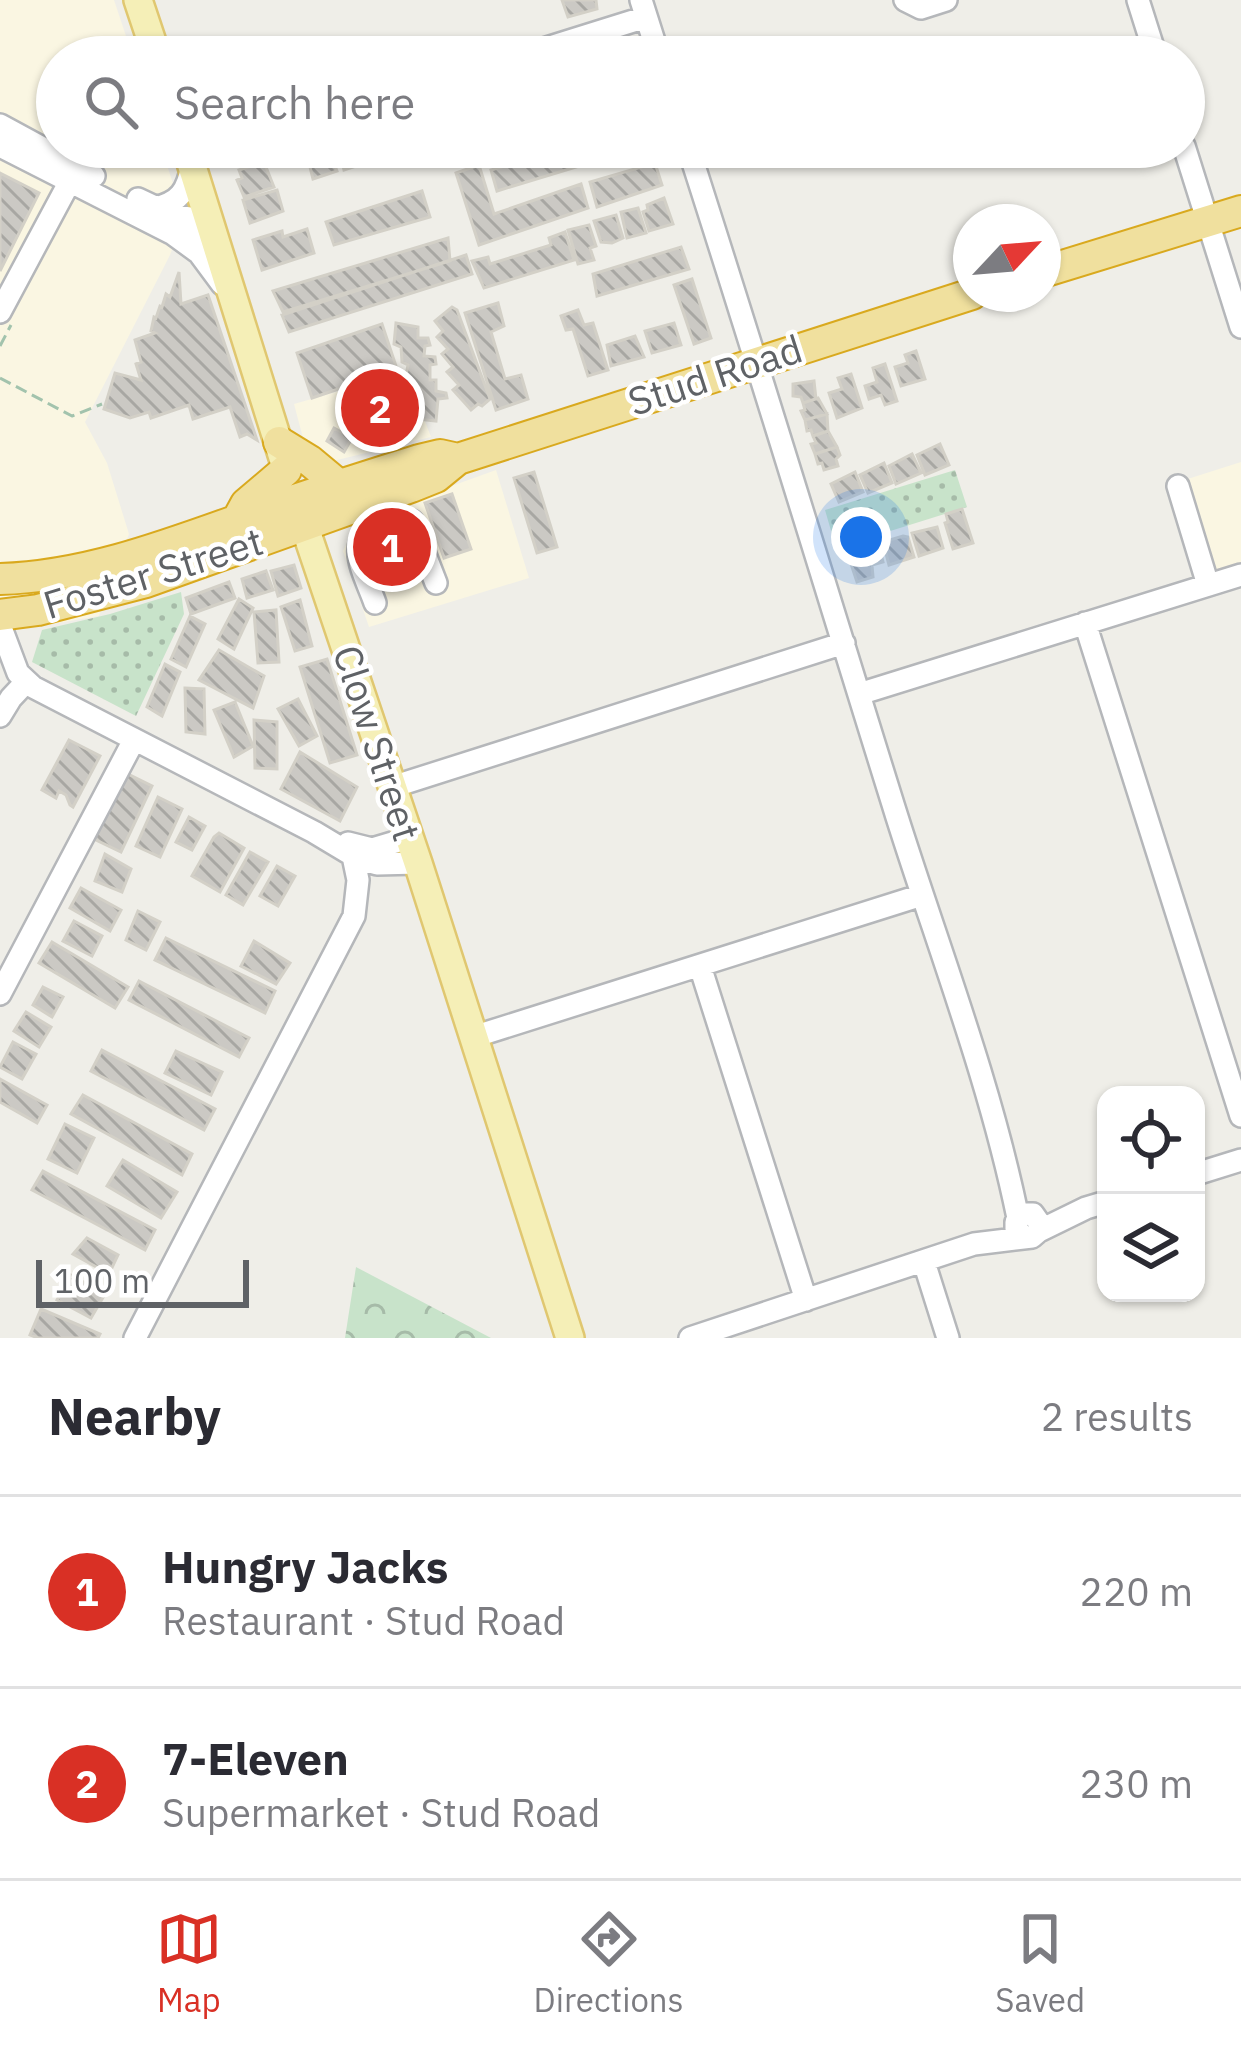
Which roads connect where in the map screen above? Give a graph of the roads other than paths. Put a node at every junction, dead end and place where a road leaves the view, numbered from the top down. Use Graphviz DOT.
graph roads {
  1 [pos="138,0"];
  2 [pos="905,0"];
  3 [pos="946,0"];
  4 [pos="1138,0"];
  5 [pos="643,8"];
  6 [pos="150,36"];
  7 [pos="572,36"];
  8 [pos="1149,36"];
  9 [pos="0,125"];
  10 [pos="0,146"];
  11 [pos="36,149"];
  12 [pos="36,160"];
  13 [pos="58,168"];
  14 [pos="65,168"];
  15 [pos="188,168"];
  16 [pos="192,168"];
  17 [pos="695,168"];
  18 [pos="1191,168"];
  19 [pos="74,174"];
  20 [pos="155,208"];
  21 [pos="1241,211"];
  22 [pos="1208,221"];
  23 [pos="210,224"];
  24 [pos="172,233"];
  25 [pos="1061,266"];
  26 [pos="953,300"];
  27 [pos="238,310"];
  28 [pos="0,312"];
  29 [pos="1241,327"];
  30 [pos="757,362"];
  31 [pos="458,459"];
  32 [pos="291,484"];
  33 [pos="1178,485"];
  34 [pos="340,486"];
  35 [pos="1241,574"];
  36 [pos="0,579"];
  37 [pos="436,583"];
  38 [pos="1208,585"];
  39 [pos="375,603"];
  40 [pos="0,615"];
  41 [pos="1085,622"];
  42 [pos="0,625"];
  43 [pos="844,643"];
  44 [pos="26,682"];
  45 [pos="859,694"];
  46 [pos="0,716"];
  47 [pos="134,740"];
  48 [pos="392,788"];
  49 [pos="314,832"];
  50 [pos="414,851"];
  51 [pos="352,856"];
  52 [pos="922,895"];
  53 [pos="700,966"];
  54 [pos="0,994"];
  55 [pos="473,1037"];
  56 [pos="1241,1116"];
  57 [pos="1241,1160"];
  58 [pos="1205,1171"];
  59 [pos="1096,1205"];
  60 [pos="1028,1222"];
  61 [pos="924,1262"];
  62 [pos="806,1300"];
  63 [pos="763,1314"];
  64 [pos="135,1338"];
  65 [pos="570,1338"];
  66 [pos="690,1338"];
  67 [pos="770,1338"];
  68 [pos="947,1338"];
  1 -- 6 [label="main road"];
  2 -- 3 [label="street"];
  4 -- 8 [label="street"];
  5 -- 7 [label="street"];
  9 -- 11 [label="street"];
  10 -- 12 [label="street"];
  13 -- 19 [label="street"];
  14 -- 19 [label="street"];
  15 -- 20 [label="street"];
  16 -- 23 [label="main road, Clow Street"];
  17 -- 30 [label="street"];
  18 -- 22 [label="street"];
  19 -- 20 [label="street"];
  19 -- 24 [label="street"];
  19 -- 28 [label="street"];
  20 -- 23 [label="street"];
  21 -- 22 [label="highway"];
  22 -- 25 [label="highway"];
  22 -- 29 [label="street"];
  23 -- 24 [label="street"];
  23 -- 27 [label="main road, Clow Street"];
  24 -- 27 [label="street"];
  26 -- 30 [label="highway, Stud Road"];
  27 -- 32 [label="main road, Clow Street"];
  30 -- 31 [label="highway, Stud Road"];
  30 -- 43 [label="street"];
  31 -- 32 [label="highway, Stud Road"];
  31 -- 34 [label="highway, Stud Road"];
  32 -- 34 [label="highway, Stud Road"];
  32 -- 34 [label="highway"];
  32 -- 36 [label="highway, Foster Street"];
  32 -- 40 [label="highway, Foster Street"];
  32 -- 48 [label="main road, Clow Street"];
  33 -- 38 [label="street"];
  35 -- 38 [label="street"];
  37 -- 39 [label="street"];
  38 -- 41 [label="street"];
  41 -- 45 [label="street"];
  41 -- 56 [label="street"];
  42 -- 44 [label="street"];
  43 -- 45 [label="street"];
  43 -- 48 [label="street"];
  44 -- 46 [label="street"];
  44 -- 47 [label="street"];
  45 -- 52 [label="street"];
  47 -- 49 [label="street"];
  47 -- 54 [label="street"];
  48 -- 50 [label="main road, Clow Street"];
  49 -- 50 [label="street"];
  49 -- 51 [label="street"];
  50 -- 51 [label="street"];
  50 -- 55 [label="main road, Clow Street"];
  51 -- 64 [label="street"];
  52 -- 53 [label="street"];
  52 -- 60 [label="street"];
  53 -- 55 [label="street"];
  53 -- 62 [label="street"];
  55 -- 65 [label="main road, Clow Street"];
  57 -- 58 [label="street"];
  59 -- 60 [label="street"];
  60 -- 61 [label="street"];
  61 -- 62 [label="street"];
  61 -- 68 [label="street"];
  62 -- 63 [label="street"];
  63 -- 66 [label="street"];
  63 -- 67 [label="street"];
}
